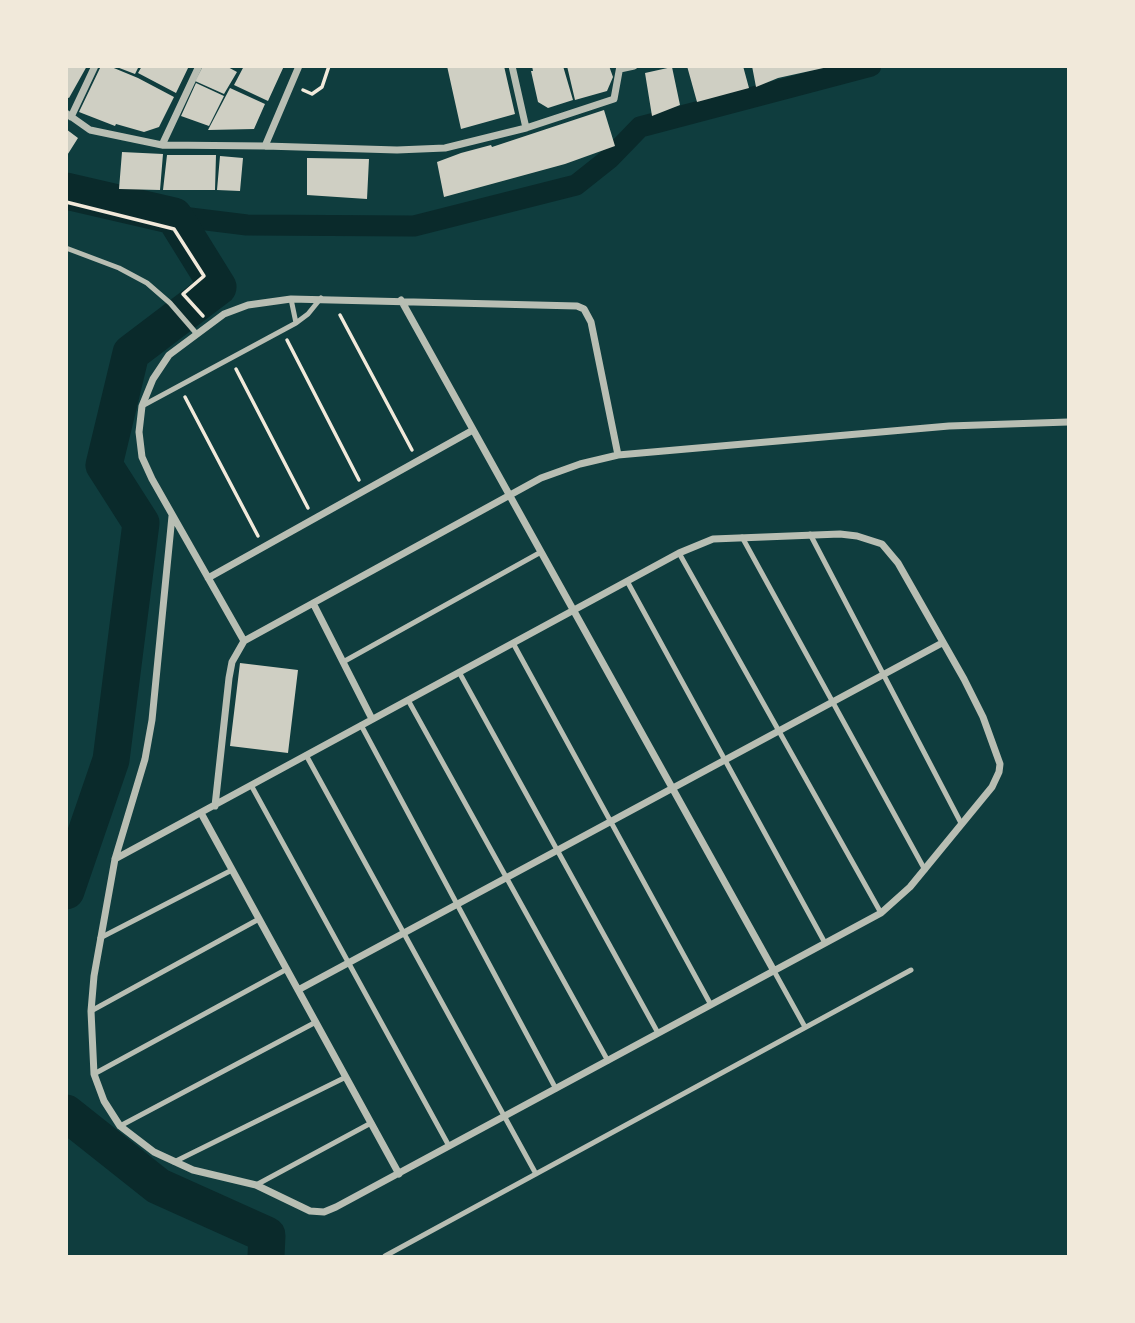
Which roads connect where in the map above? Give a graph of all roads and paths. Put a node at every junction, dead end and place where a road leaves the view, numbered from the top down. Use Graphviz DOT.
graph roads {
  1 [pos="95,66"];
  2 [pos="198,66"];
  3 [pos="299,66"];
  4 [pos="329,66"];
  5 [pos="512,66"];
  6 [pos="634,66"];
  7 [pos="620,68"];
  8 [pos="294,87"];
  9 [pos="69,115"];
  10 [pos="526,128"];
  11 [pos="162,145"];
  12 [pos="265,146"];
  13 [pos="66,202"];
  14 [pos="66,248"];
  15 [pos="321,298"];
  16 [pos="290,299"];
  17 [pos="331,299"];
  18 [pos="401,300"];
  19 [pos="203,316"];
  20 [pos="296,323"];
  21 [pos="282,331"];
  22 [pos="196,333"];
  23 [pos="230,359"];
  24 [pos="179,386"];
  25 [pos="142,406"];
  26 [pos="1069,422"];
  27 [pos="473,430"];
  28 [pos="618,455"];
  29 [pos="418,461"];
  30 [pos="365,491"];
  31 [pos="510,496"];
  32 [pos="172,516"];
  33 [pos="314,519"];
  34 [pos="810,534"];
  35 [pos="742,537"];
  36 [pos="264,547"];
  37 [pos="541,552"];
  38 [pos="679,553"];
  39 [pos="208,578"];
  40 [pos="627,581"];
  41 [pos="313,603"];
  42 [pos="573,610"];
  43 [pos="244,641"];
  44 [pos="513,643"];
  45 [pos="943,643"];
  46 [pos="343,662"];
  47 [pos="459,672"];
  48 [pos="883,675"];
  49 [pos="408,700"];
  50 [pos="833,702"];
  51 [pos="372,719"];
  52 [pos="361,725"];
  53 [pos="778,731"];
  54 [pos="306,755"];
  55 [pos="725,760"];
  56 [pos="251,785"];
  57 [pos="672,788"];
  58 [pos="215,806"];
  59 [pos="201,813"];
  60 [pos="611,821"];
  61 [pos="961,823"];
  62 [pos="557,850"];
  63 [pos="115,859"];
  64 [pos="232,870"];
  65 [pos="925,870"];
  66 [pos="506,878"];
  67 [pos="457,905"];
  68 [pos="881,913"];
  69 [pos="259,919"];
  70 [pos="404,933"];
  71 [pos="100,938"];
  72 [pos="825,943"];
  73 [pos="349,963"];
  74 [pos="287,969"];
  75 [pos="911,970"];
  76 [pos="774,971"];
  77 [pos="298,990"];
  78 [pos="712,1005"];
  79 [pos="90,1011"];
  80 [pos="316,1022"];
  81 [pos="806,1027"];
  82 [pos="658,1034"];
  83 [pos="608,1061"];
  84 [pos="94,1074"];
  85 [pos="346,1077"];
  86 [pos="556,1089"];
  87 [pos="506,1116"];
  88 [pos="371,1124"];
  89 [pos="120,1126"];
  90 [pos="449,1146"];
  91 [pos="174,1162"];
  92 [pos="399,1174"];
  93 [pos="537,1174"];
  94 [pos="256,1185"];
  95 [pos="385,1256"];
  1 -- 9 [label="street"];
  2 -- 11 [label="street"];
  3 -- 12 [label="street"];
  4 -- 8 [label="path"];
  5 -- 10 [label="street"];
  6 -- 7 [label="street"];
  7 -- 10 [label="street"];
  9 -- 11 [label="street"];
  10 -- 12 [label="street"];
  11 -- 12 [label="street"];
  13 -- 19 [label="path"];
  14 -- 22 [label="lane"];
  15 -- 16 [label="street"];
  15 -- 17 [label="street"];
  15 -- 20 [label="lane"];
  16 -- 20 [label="lane"];
  16 -- 22 [label="street"];
  17 -- 18 [label="street"];
  17 -- 29 [label="path"];
  18 -- 27 [label="street"];
  18 -- 28 [label="street"];
  20 -- 21 [label="lane"];
  21 -- 23 [label="lane"];
  21 -- 30 [label="path"];
  22 -- 25 [label="street"];
  23 -- 24 [label="lane"];
  23 -- 33 [label="path"];
  24 -- 25 [label="lane"];
  24 -- 36 [label="path"];
  25 -- 32 [label="street"];
  26 -- 28 [label="street"];
  27 -- 29 [label="street"];
  27 -- 31 [label="street"];
  28 -- 31 [label="street"];
  29 -- 30 [label="street"];
  30 -- 33 [label="street"];
  31 -- 37 [label="street"];
  31 -- 41 [label="street"];
  32 -- 39 [label="street"];
  32 -- 63 [label="street"];
  33 -- 36 [label="street"];
  34 -- 35 [label="street"];
  34 -- 45 [label="street"];
  34 -- 48 [label="lane"];
  35 -- 38 [label="street"];
  35 -- 50 [label="lane"];
  36 -- 39 [label="street"];
  37 -- 42 [label="street"];
  37 -- 46 [label="lane"];
  38 -- 40 [label="street"];
  38 -- 53 [label="lane"];
  39 -- 43 [label="street"];
  40 -- 42 [label="street"];
  40 -- 55 [label="lane"];
  41 -- 43 [label="street"];
  41 -- 46 [label="street"];
  42 -- 44 [label="street"];
  42 -- 57 [label="street"];
  43 -- 58 [label="street"];
  44 -- 47 [label="street"];
  44 -- 60 [label="lane"];
  45 -- 48 [label="street"];
  45 -- 61 [label="street"];
  46 -- 51 [label="street"];
  47 -- 49 [label="street"];
  47 -- 62 [label="lane"];
  48 -- 50 [label="street"];
  48 -- 61 [label="lane"];
  49 -- 51 [label="street"];
  49 -- 66 [label="lane"];
  50 -- 53 [label="street"];
  50 -- 65 [label="lane"];
  51 -- 52 [label="street"];
  52 -- 54 [label="street"];
  52 -- 67 [label="lane"];
  53 -- 55 [label="street"];
  53 -- 68 [label="lane"];
  54 -- 56 [label="street"];
  54 -- 70 [label="lane"];
  55 -- 57 [label="street"];
  55 -- 72 [label="lane"];
  56 -- 58 [label="street"];
  56 -- 73 [label="lane"];
  57 -- 60 [label="street"];
  57 -- 76 [label="street"];
  58 -- 59 [label="street"];
  59 -- 63 [label="street"];
  59 -- 64 [label="street"];
  60 -- 62 [label="street"];
  60 -- 78 [label="lane"];
  61 -- 65 [label="street"];
  62 -- 66 [label="street"];
  62 -- 82 [label="lane"];
  63 -- 71 [label="street"];
  64 -- 69 [label="street"];
  64 -- 71 [label="lane"];
  65 -- 68 [label="street"];
  66 -- 67 [label="street"];
  66 -- 83 [label="lane"];
  67 -- 70 [label="street"];
  67 -- 86 [label="lane"];
  68 -- 72 [label="street"];
  69 -- 74 [label="street"];
  69 -- 79 [label="lane"];
  70 -- 73 [label="street"];
  70 -- 87 [label="lane"];
  71 -- 79 [label="street"];
  72 -- 76 [label="street"];
  73 -- 77 [label="street"];
  73 -- 90 [label="lane"];
  74 -- 77 [label="street"];
  74 -- 84 [label="lane"];
  75 -- 81 [label="lane"];
  76 -- 78 [label="street"];
  76 -- 81 [label="lane"];
  77 -- 80 [label="street"];
  78 -- 82 [label="street"];
  79 -- 84 [label="street"];
  80 -- 85 [label="street"];
  80 -- 89 [label="lane"];
  81 -- 93 [label="lane"];
  82 -- 83 [label="street"];
  83 -- 86 [label="street"];
  84 -- 89 [label="street"];
  85 -- 88 [label="street"];
  85 -- 91 [label="lane"];
  86 -- 87 [label="street"];
  87 -- 90 [label="street"];
  87 -- 93 [label="lane"];
  88 -- 92 [label="street"];
  88 -- 94 [label="lane"];
  89 -- 91 [label="street"];
  90 -- 92 [label="street"];
  91 -- 94 [label="street"];
  92 -- 94 [label="street"];
  93 -- 95 [label="lane"];
}
